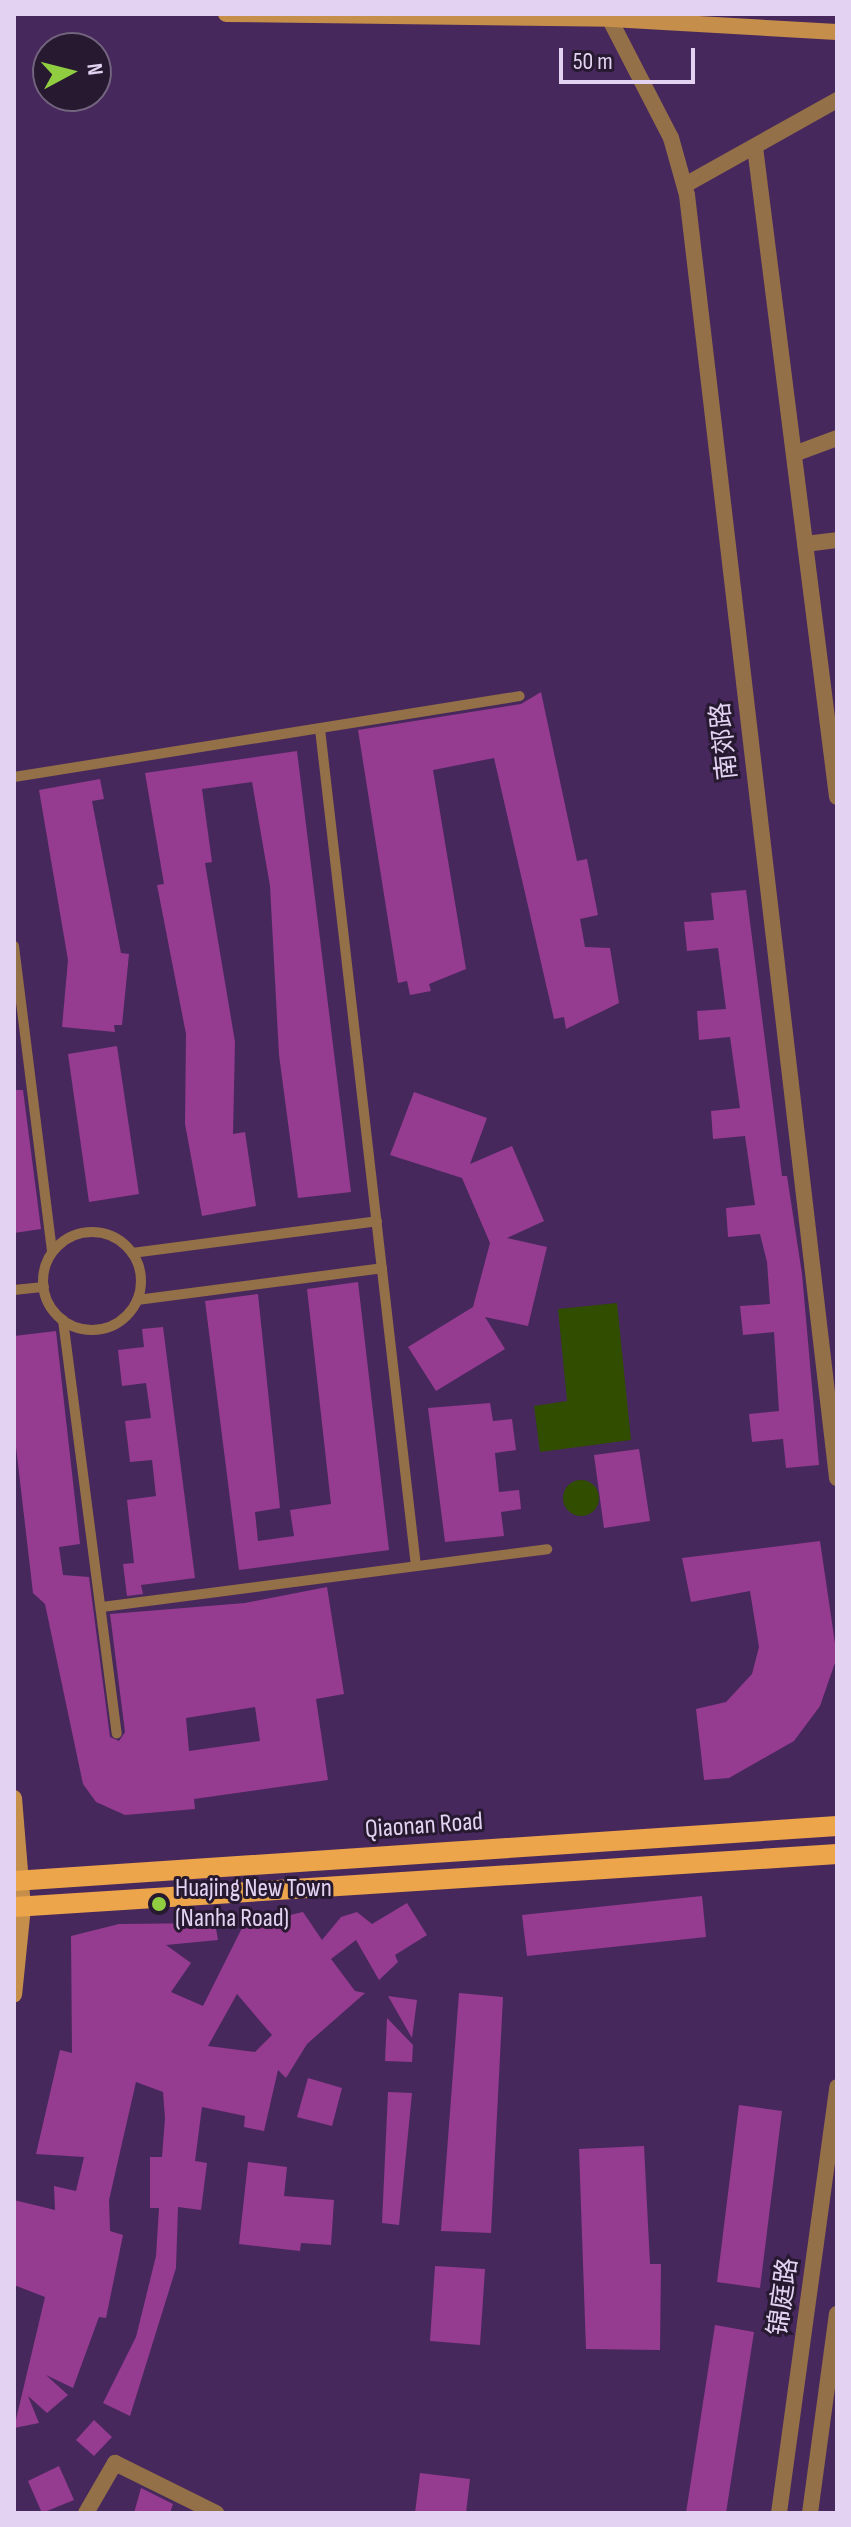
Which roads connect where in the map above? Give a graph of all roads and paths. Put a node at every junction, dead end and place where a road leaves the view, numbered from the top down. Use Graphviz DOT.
graph roads {
  1 [pos="226,14"];
  2 [pos="609,16"];
  3 [pos="837,32"];
  4 [pos="837,100"];
  5 [pos="755,147"];
  6 [pos="685,185"];
  7 [pos="837,438"];
  8 [pos="794,454"];
  9 [pos="837,540"];
  10 [pos="805,544"];
  11 [pos="520,696"];
  12 [pos="320,729"];
  13 [pos="14,777"];
  14 [pos="837,797"];
  15 [pos="14,946"];
  16 [pos="377,1221"];
  17 [pos="52,1251"];
  18 [pos="132,1253"];
  19 [pos="382,1268"];
  20 [pos="44,1287"];
  21 [pos="14,1290"];
  22 [pos="137,1300"];
  23 [pos="63,1320"];
  24 [pos="837,1478"];
  25 [pos="547,1549"];
  26 [pos="416,1566"];
  27 [pos="102,1607"];
  28 [pos="117,1733"];
  29 [pos="14,1798"];
  30 [pos="837,1826"];
  31 [pos="837,1854"];
  32 [pos="18,1880"];
  33 [pos="19,1907"];
  34 [pos="14,1995"];
  35 [pos="837,2087"];
  36 [pos="837,2314"];
  37 [pos="210,2510"];
  38 [pos="86,2513"];
  39 [pos="779,2513"];
  40 [pos="810,2513"];
  1 -- 2 [label="street"];
  2 -- 3 [label="street"];
  2 -- 6 [label="street, 南郊路"];
  4 -- 5 [label="street"];
  5 -- 6 [label="street"];
  5 -- 8 [label="street"];
  6 -- 24 [label="street, 南郊路"];
  7 -- 8 [label="street"];
  8 -- 10 [label="street"];
  9 -- 10 [label="street"];
  10 -- 14 [label="street"];
  11 -- 12 [label="lane"];
  12 -- 13 [label="lane"];
  12 -- 16 [label="lane"];
  15 -- 17 [label="lane"];
  16 -- 18 [label="lane"];
  16 -- 19 [label="lane"];
  17 -- 18 [label="lane"];
  17 -- 20 [label="lane"];
  18 -- 22 [label="lane"];
  19 -- 22 [label="lane"];
  19 -- 26 [label="lane"];
  20 -- 21 [label="lane"];
  20 -- 23 [label="lane"];
  22 -- 23 [label="lane"];
  23 -- 27 [label="lane"];
  25 -- 26 [label="lane"];
  26 -- 27 [label="lane"];
  27 -- 28 [label="lane"];
  29 -- 32 [label="street"];
  30 -- 32 [label="main road, Qiaonan Road"];
  31 -- 33 [label="main road"];
  32 -- 33 [label="street"];
  33 -- 34 [label="street"];
  35 -- 39 [label="street, 锦庭路"];
  36 -- 40 [label="street"];
  37 -- 38 [label="street"];
}
